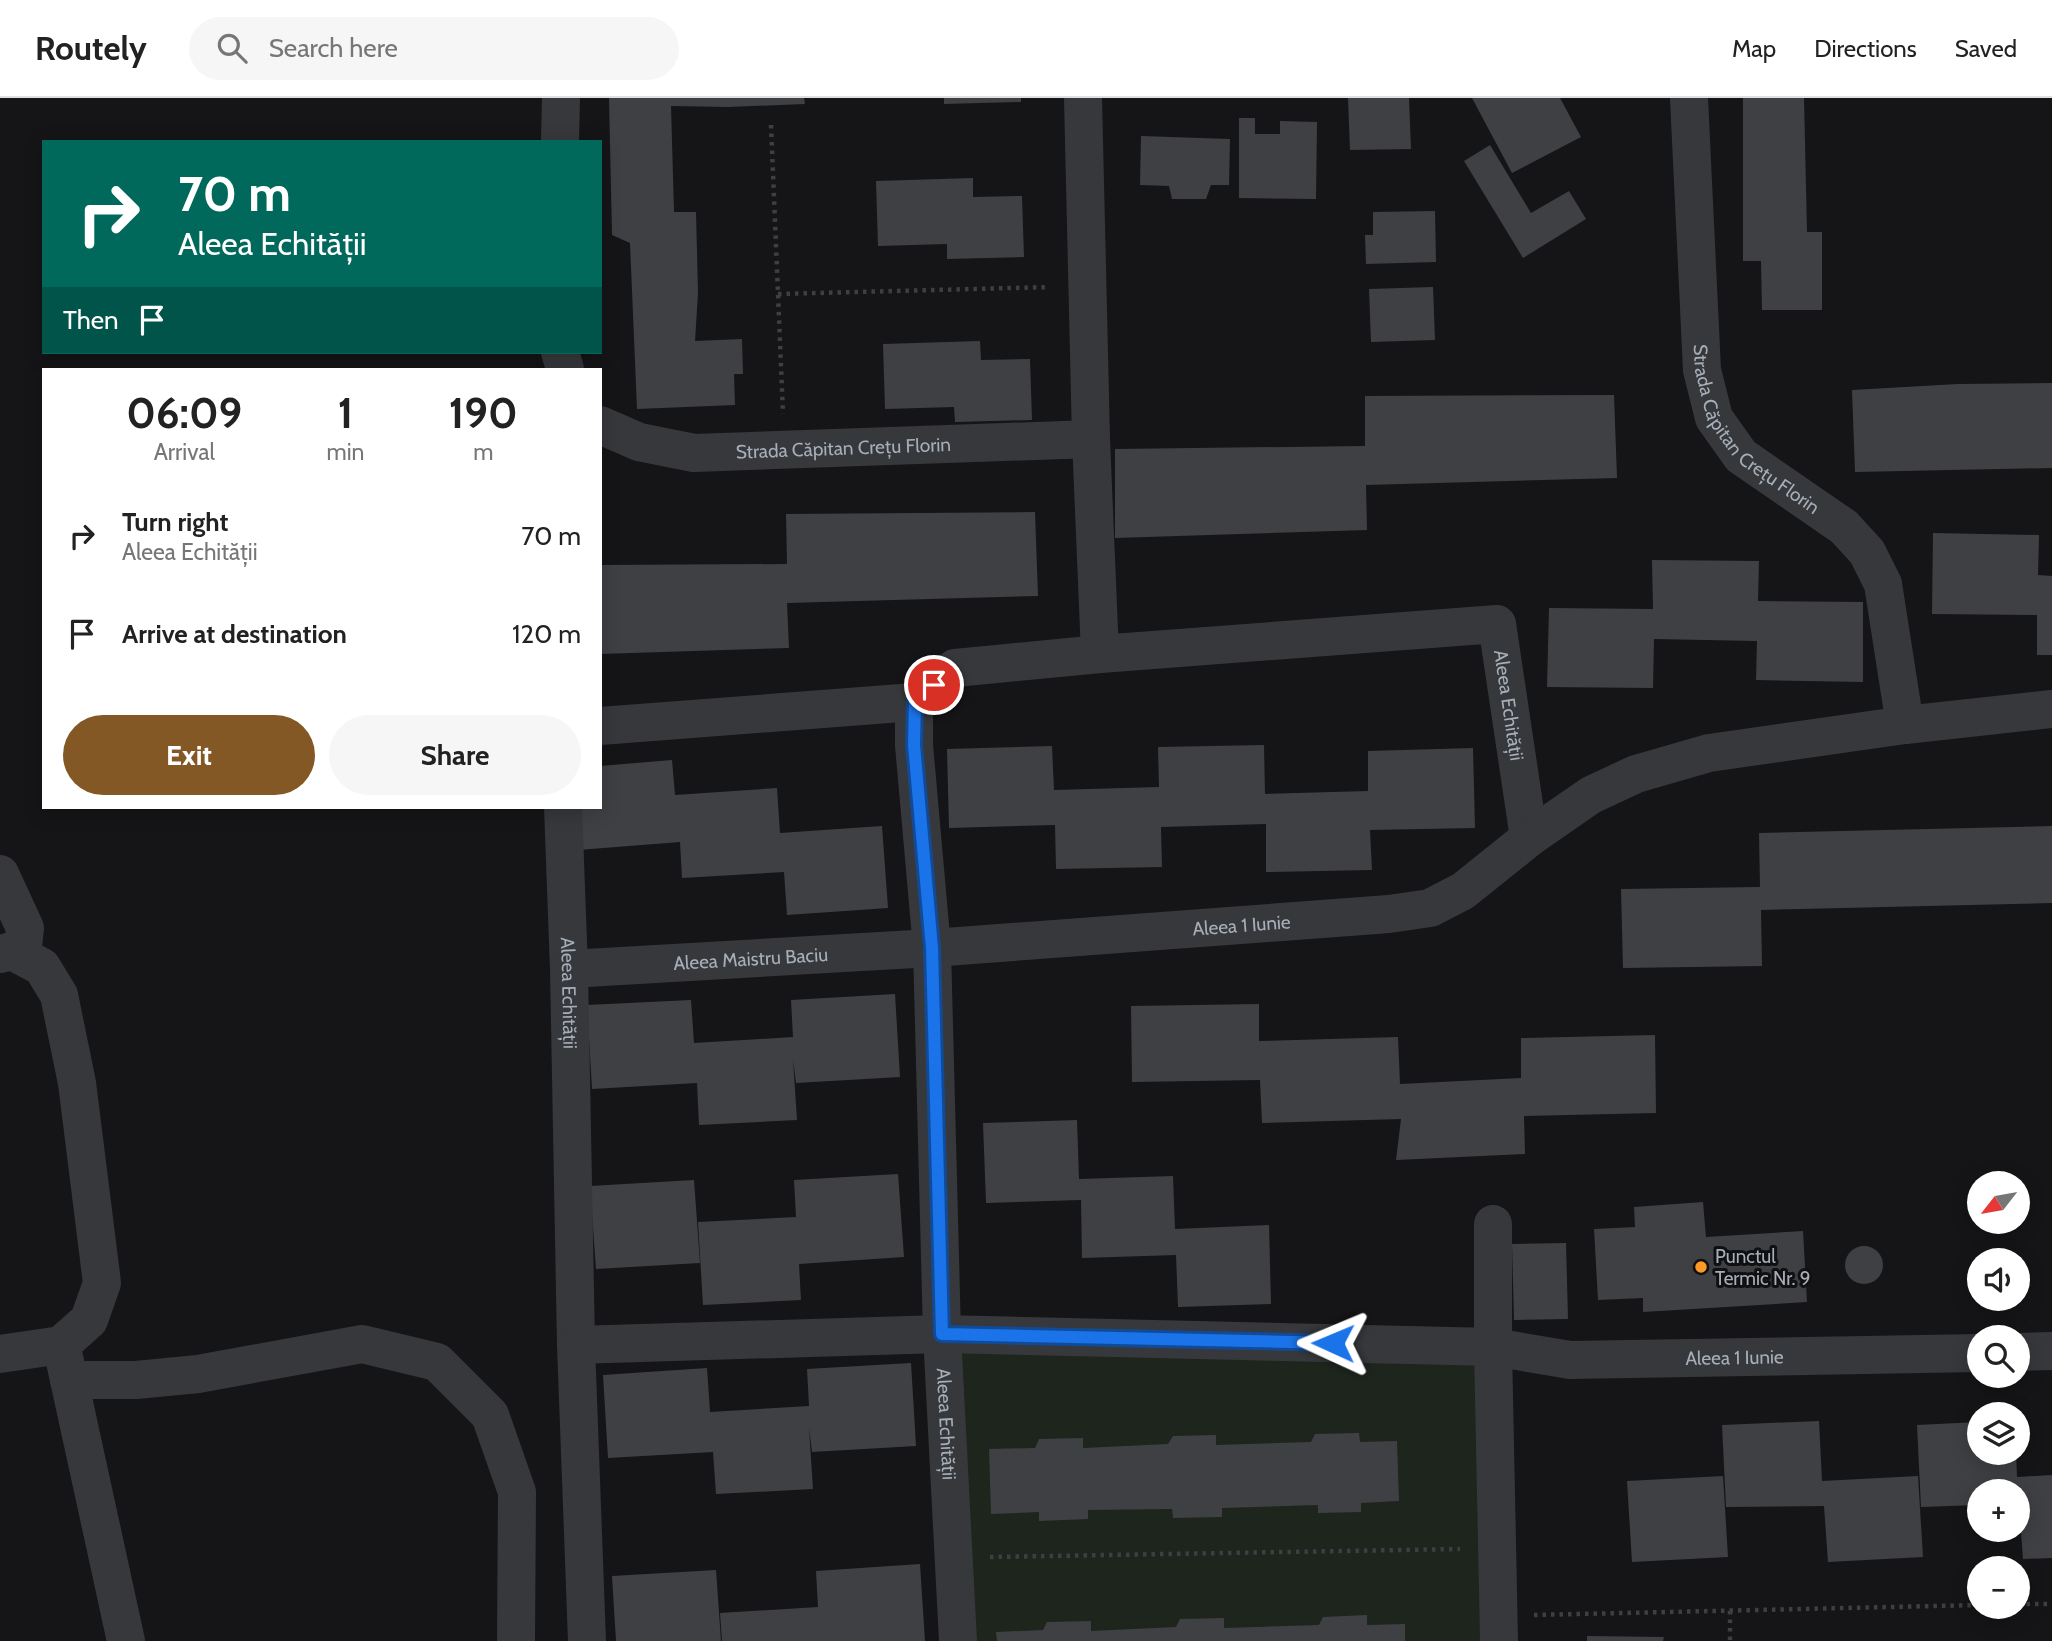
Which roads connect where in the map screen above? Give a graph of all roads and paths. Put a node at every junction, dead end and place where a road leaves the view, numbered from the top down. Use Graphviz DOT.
graph roads {
  1 [pos="561,98"];
  2 [pos="1083,98"];
  3 [pos="1689,98"];
  4 [pos="771,125"];
  5 [pos="561,140"];
  6 [pos="1087,287"];
  7 [pos="778,294"];
  8 [pos="602,426"];
  9 [pos="1091,439"];
  10 [pos="784,450"];
  11 [pos="1100,654"];
  12 [pos="915,702"];
  13 [pos="2052,709"];
  14 [pos="1905,725"];
  15 [pos="602,726"];
  16 [pos="563,809"];
  17 [pos="1529,838"];
  18 [pos="0,874"];
  19 [pos="932,948"];
  20 [pos="11,955"];
  21 [pos="569,969"];
  22 [pos="1493,1224"];
  23 [pos="942,1334"];
  24 [pos="576,1345"];
  25 [pos="1493,1347"];
  26 [pos="2052,1351"];
  27 [pos="2030,1352"];
  28 [pos="1967,1353"];
  29 [pos="0,1354"];
  30 [pos="65,1362"];
  31 [pos="1498,1549"];
  32 [pos="954,1557"];
  33 [pos="2030,1604"];
  34 [pos="2052,1604"];
  35 [pos="1967,1605"];
  36 [pos="1730,1611"];
  37 [pos="1498,1629"];
  38 [pos="126,1641"];
  39 [pos="516,1641"];
  40 [pos="587,1641"];
  41 [pos="958,1641"];
  42 [pos="1730,1641"];
  1 -- 5 [label="street"];
  2 -- 6 [label="street"];
  3 -- 14 [label="street, Strada Căpitan Crețu Florin"];
  4 -- 7 [label="path"];
  6 -- 7 [label="path"];
  6 -- 9 [label="street"];
  7 -- 10 [label="path"];
  8 -- 10 [label="street, Strada Căpitan Crețu Florin"];
  9 -- 10 [label="street, Strada Căpitan Crețu Florin"];
  9 -- 11 [label="street"];
  11 -- 12 [label="street, Aleea Echității"];
  11 -- 17 [label="street, Aleea Echității"];
  12 -- 15 [label="street"];
  12 -- 19 [label="street, Aleea Echității"];
  13 -- 14 [label="street"];
  14 -- 17 [label="street"];
  16 -- 21 [label="street, Aleea Echității"];
  17 -- 19 [label="street, Aleea 1 Iunie"];
  18 -- 20 [label="street"];
  19 -- 21 [label="street, Aleea Maistru Baciu"];
  19 -- 23 [label="street, Aleea Echității"];
  20 -- 30 [label="street"];
  21 -- 24 [label="street, Aleea Echității"];
  22 -- 25 [label="street"];
  23 -- 24 [label="street, Aleea 1 Iunie"];
  23 -- 25 [label="street, Aleea 1 Iunie"];
  23 -- 32 [label="street, Aleea Echității"];
  24 -- 40 [label="street, Aleea Echității"];
  25 -- 28 [label="street, Aleea 1 Iunie"];
  25 -- 31 [label="street"];
  26 -- 27 [label="street"];
  29 -- 30 [label="street"];
  30 -- 38 [label="street"];
  30 -- 39 [label="street"];
  31 -- 32 [label="path"];
  31 -- 37 [label="street"];
  32 -- 41 [label="street, Aleea Echității"];
  33 -- 34 [label="path"];
  35 -- 36 [label="path"];
  36 -- 37 [label="path"];
  36 -- 42 [label="path"];
}
